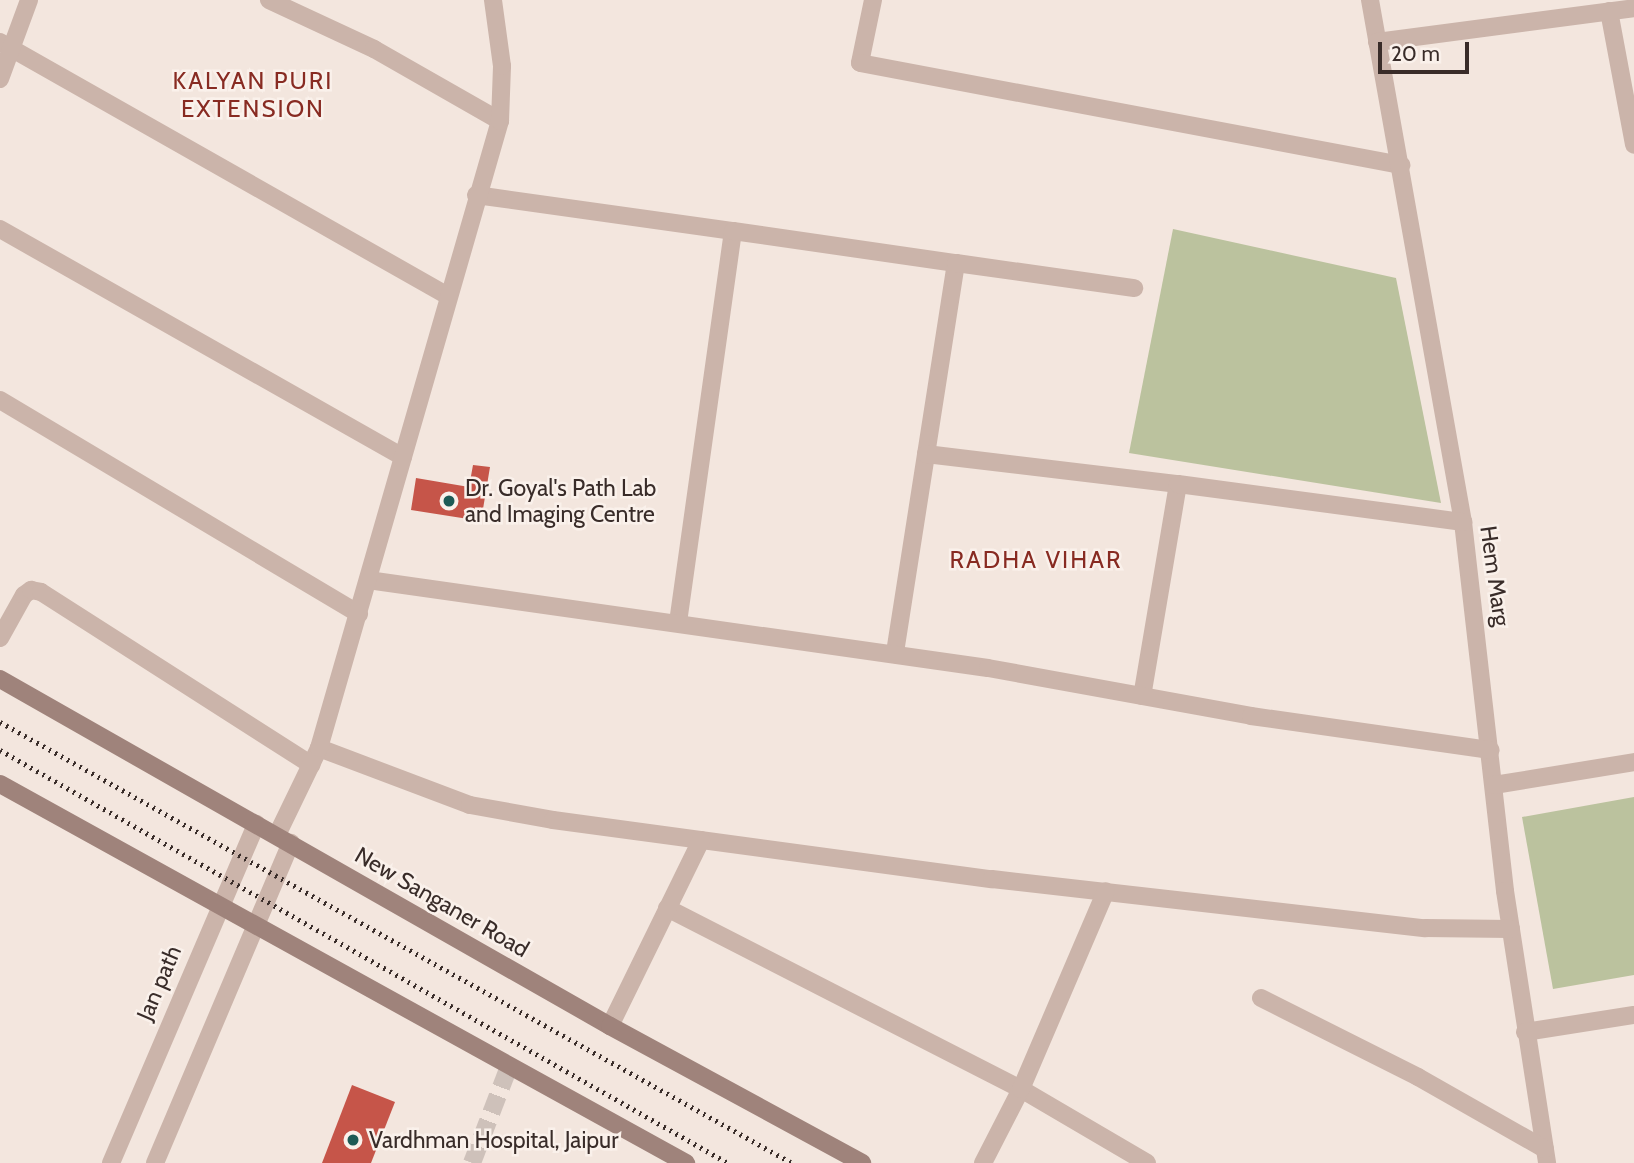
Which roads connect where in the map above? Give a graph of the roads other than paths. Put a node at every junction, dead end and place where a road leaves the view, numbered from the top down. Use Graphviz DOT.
graph roads {
  1 [pos="29,0"];
  2 [pos="269,0"];
  3 [pos="493,0"];
  4 [pos="873,0"];
  5 [pos="1370,0"];
  6 [pos="1634,8"];
  7 [pos="1609,11"];
  8 [pos="1377,43"];
  9 [pos="6,44"];
  10 [pos="0,79"];
  11 [pos="500,121"];
  12 [pos="1634,145"];
  13 [pos="1401,165"];
  14 [pos="476,195"];
  15 [pos="0,229"];
  16 [pos="733,230"];
  17 [pos="956,263"];
  18 [pos="1134,288"];
  19 [pos="448,296"];
  20 [pos="0,400"];
  21 [pos="926,454"];
  22 [pos="403,457"];
  23 [pos="1178,484"];
  24 [pos="1463,522"];
  25 [pos="368,580"];
  26 [pos="359,614"];
  27 [pos="677,622"];
  28 [pos="0,638"];
  29 [pos="895,654"];
  30 [pos="0,679"];
  31 [pos="1142,696"];
  32 [pos="319,748"];
  33 [pos="1491,750"];
  34 [pos="1634,762"];
  35 [pos="311,765"];
  36 [pos="0,784"];
  37 [pos="1494,785"];
  38 [pos="256,824"];
  39 [pos="284,839"];
  40 [pos="701,840"];
  41 [pos="1105,891"];
  42 [pos="218,906"];
  43 [pos="667,908"];
  44 [pos="253,926"];
  45 [pos="1511,929"];
  46 [pos="1261,998"];
  47 [pos="1634,1015"];
  48 [pos="610,1026"];
  49 [pos="1525,1032"];
  50 [pos="1021,1089"];
  51 [pos="1546,1156"];
  52 [pos="111,1163"];
  53 [pos="155,1163"];
  54 [pos="686,1163"];
  55 [pos="862,1163"];
  56 [pos="983,1163"];
  57 [pos="1147,1163"];
  1 -- 9 [label="street"];
  2 -- 11 [label="street"];
  3 -- 11 [label="street"];
  4 -- 13 [label="street"];
  5 -- 8 [label="street, Hem Marg"];
  6 -- 7 [label="street"];
  7 -- 8 [label="street"];
  7 -- 12 [label="street"];
  8 -- 13 [label="street, Hem Marg"];
  9 -- 10 [label="street"];
  9 -- 19 [label="street"];
  11 -- 14 [label="street"];
  13 -- 24 [label="street, Hem Marg"];
  14 -- 16 [label="street"];
  14 -- 19 [label="street"];
  15 -- 22 [label="street"];
  16 -- 17 [label="street"];
  16 -- 27 [label="street"];
  17 -- 18 [label="street"];
  17 -- 21 [label="street"];
  19 -- 22 [label="street"];
  20 -- 26 [label="street"];
  21 -- 23 [label="street"];
  21 -- 29 [label="street"];
  22 -- 25 [label="street"];
  23 -- 24 [label="street"];
  23 -- 31 [label="street"];
  24 -- 33 [label="street, Hem Marg"];
  25 -- 26 [label="street"];
  25 -- 27 [label="street"];
  26 -- 32 [label="street"];
  27 -- 29 [label="street"];
  28 -- 35 [label="street"];
  29 -- 31 [label="street"];
  30 -- 38 [label="main road, New Sanganer Road"];
  31 -- 33 [label="street"];
  32 -- 35 [label="street"];
  32 -- 40 [label="street"];
  33 -- 37 [label="street, Hem Marg"];
  34 -- 37 [label="street"];
  35 -- 39 [label="street"];
  36 -- 42 [label="main road"];
  37 -- 45 [label="street, Hem Marg"];
  38 -- 39 [label="main road, New Sanganer Road"];
  38 -- 42 [label="street, Jan path"];
  39 -- 44 [label="street"];
  39 -- 48 [label="main road, New Sanganer Road"];
  40 -- 41 [label="street"];
  40 -- 43 [label="street"];
  41 -- 45 [label="street"];
  41 -- 50 [label="street"];
  42 -- 44 [label="main road"];
  42 -- 52 [label="street, Jan path"];
  43 -- 48 [label="street"];
  43 -- 50 [label="street"];
  44 -- 53 [label="street"];
  44 -- 54 [label="main road"];
  45 -- 49 [label="street, Hem Marg"];
  46 -- 51 [label="street"];
  47 -- 49 [label="street"];
  48 -- 55 [label="main road, New Sanganer Road"];
  49 -- 51 [label="street, Hem Marg"];
  50 -- 56 [label="street"];
  50 -- 57 [label="street"];
}
